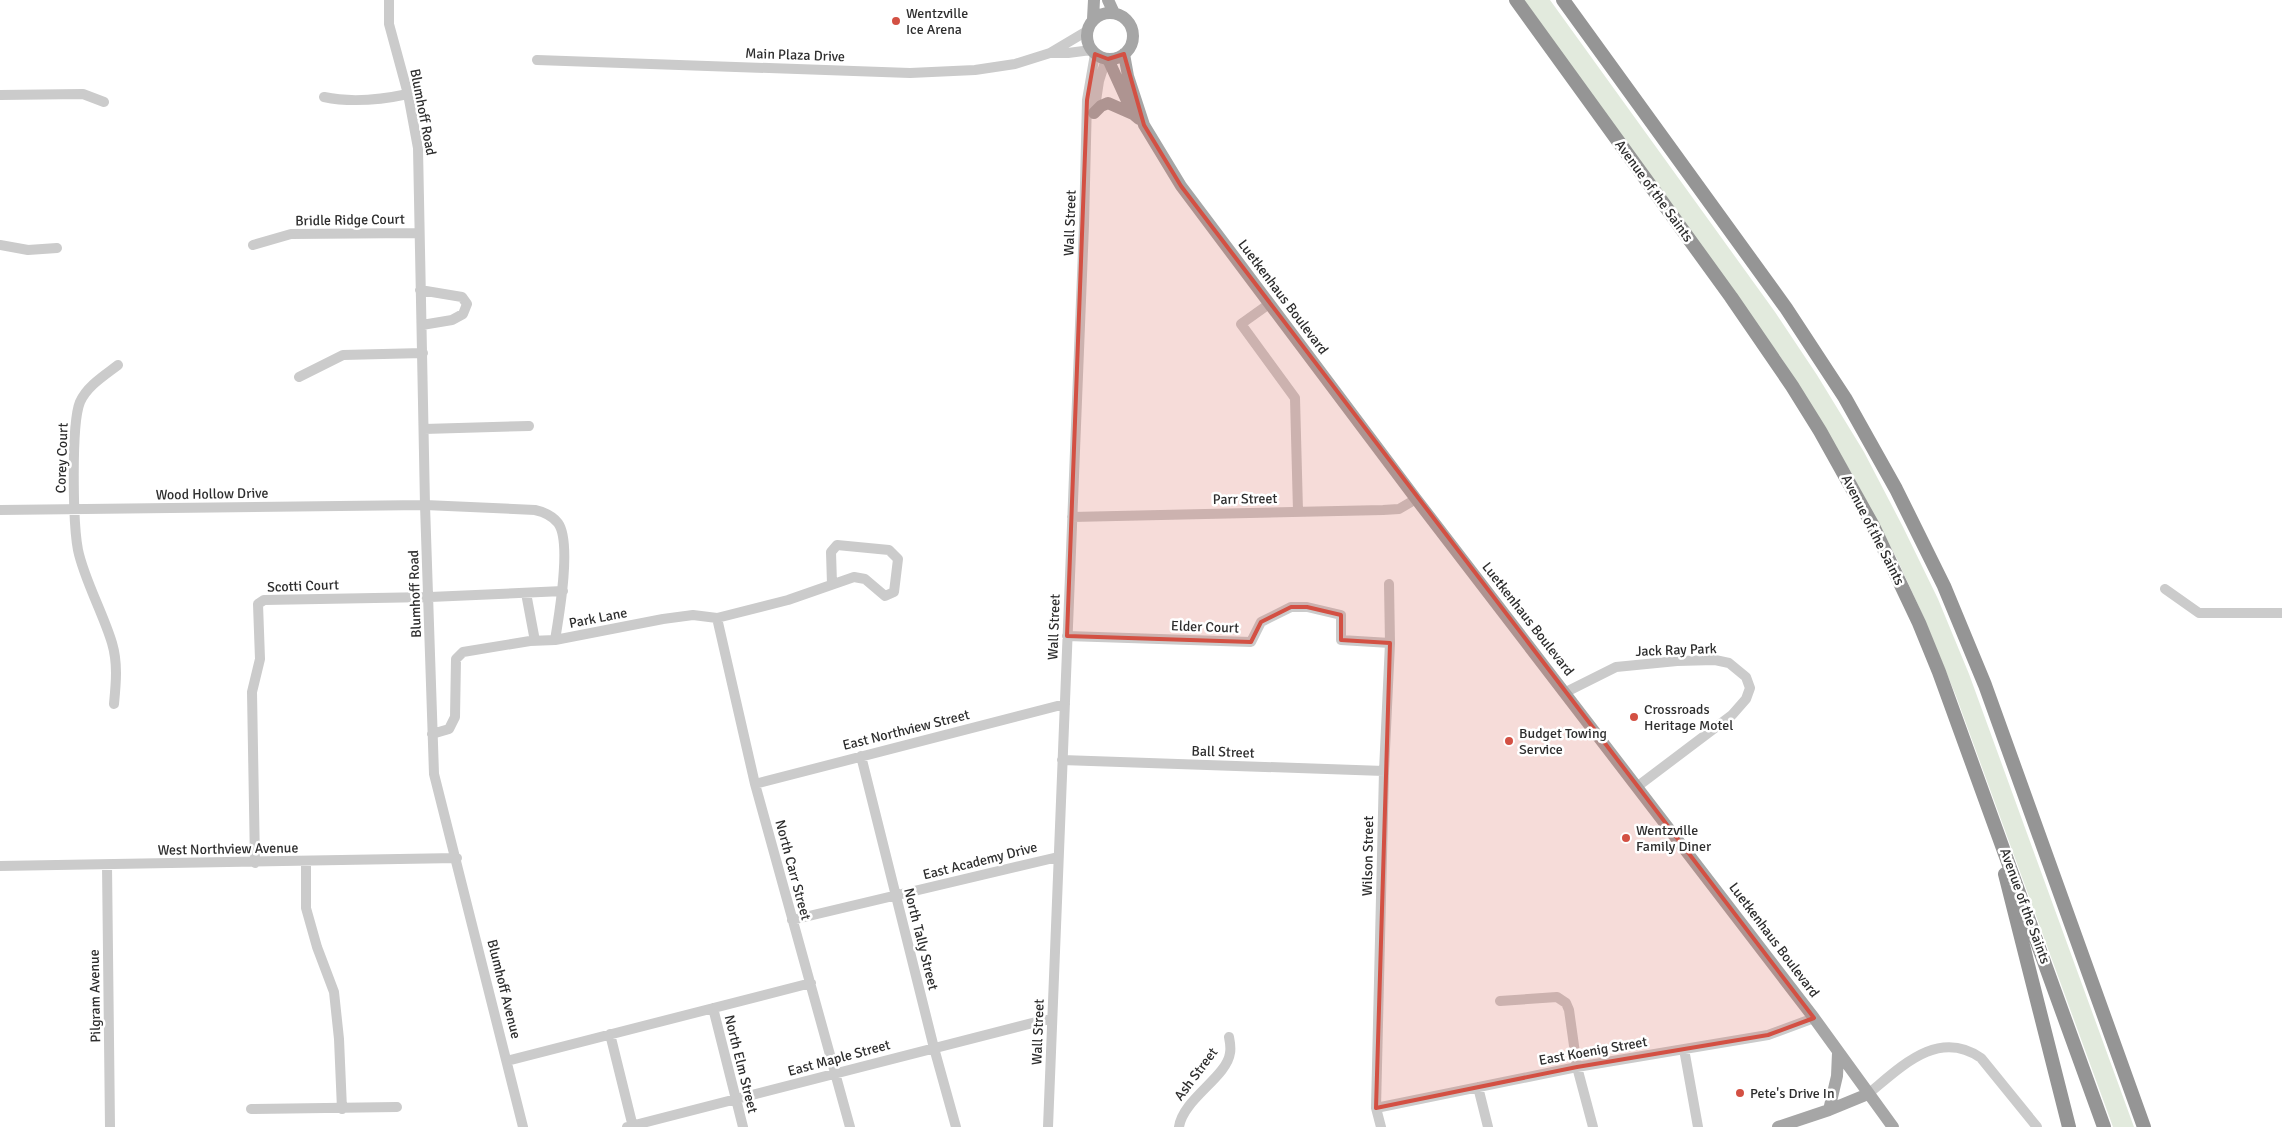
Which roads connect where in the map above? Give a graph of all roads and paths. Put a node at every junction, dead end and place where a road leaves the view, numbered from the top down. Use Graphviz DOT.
graph roads {
  1 [pos="389,0"];
  2 [pos="1094,0"];
  3 [pos="1108,0"];
  4 [pos="1516,0"];
  5 [pos="1563,0"];
  6 [pos="1114,13"];
  7 [pos="1090,25"];
  8 [pos="1050,53"];
  9 [pos="1124,54"];
  10 [pos="1100,55"];
  11 [pos="537,60"];
  12 [pos="408,94"];
  13 [pos="0,95"];
  14 [pos="324,97"];
  15 [pos="104,102"];
  16 [pos="1094,113"];
  17 [pos="1133,114"];
  18 [pos="1144,126"];
  19 [pos="1088,129"];
  20 [pos="418,233"];
  21 [pos="0,245"];
  22 [pos="253,245"];
  23 [pos="57,248"];
  24 [pos="420,290"];
  25 [pos="1269,304"];
  26 [pos="422,325"];
  27 [pos="423,353"];
  28 [pos="118,365"];
  29 [pos="299,376"];
  30 [pos="529,426"];
  31 [pos="424,429"];
  32 [pos="1416,499"];
  33 [pos="425,505"];
  34 [pos="75,509"];
  35 [pos="0,510"];
  36 [pos="1298,512"];
  37 [pos="1072,517"];
  38 [pos="832,584"];
  39 [pos="1390,584"];
  40 [pos="2166,589"];
  41 [pos="563,590"];
  42 [pos="526,592"];
  43 [pos="430,597"];
  44 [pos="2282,613"];
  45 [pos="716,618"];
  46 [pos="1067,636"];
  47 [pos="535,640"];
  48 [pos="556,640"];
  49 [pos="1390,643"];
  50 [pos="1566,692"];
  51 [pos="114,704"];
  52 [pos="1065,704"];
  53 [pos="432,734"];
  54 [pos="861,756"];
  55 [pos="1062,760"];
  56 [pos="1384,771"];
  57 [pos="755,784"];
  58 [pos="1638,786"];
  59 [pos="1982,786"];
  60 [pos="1058,857"];
  61 [pos="457,858"];
  62 [pos="306,862"];
  63 [pos="255,863"];
  64 [pos="107,865"];
  65 [pos="0,866"];
  66 [pos="896,896"];
  67 [pos="792,920"];
  68 [pos="811,983"];
  69 [pos="1500,1001"];
  70 [pos="713,1008"];
  71 [pos="1052,1018"];
  72 [pos="1814,1018"];
  73 [pos="610,1034"];
  74 [pos="1229,1037"];
  75 [pos="934,1048"];
  76 [pos="1684,1049"];
  77 [pos="1838,1053"];
  78 [pos="507,1061"];
  79 [pos="1577,1067"];
  80 [pos="836,1074"];
  81 [pos="1478,1087"];
  82 [pos="1868,1094"];
  83 [pos="735,1099"];
  84 [pos="397,1107"];
  85 [pos="1376,1108"];
  86 [pos="250,1109"];
  87 [pos="342,1109"];
  88 [pos="1829,1110"];
  89 [pos="631,1126"];
  90 [pos="110,1127"];
  91 [pos="524,1127"];
  92 [pos="743,1127"];
  93 [pos="850,1127"];
  94 [pos="956,1127"];
  95 [pos="1048,1127"];
  96 [pos="1179,1127"];
  97 [pos="1381,1127"];
  98 [pos="1488,1127"];
  99 [pos="1593,1127"];
  100 [pos="1698,1127"];
  101 [pos="1778,1127"];
  102 [pos="1893,1127"];
  103 [pos="2037,1127"];
  104 [pos="2069,1127"];
  105 [pos="2104,1127"];
  106 [pos="2144,1127"];
  1 -- 12 [label="street, Blumhoff Road"];
  2 -- 7 [label="main road"];
  3 -- 6 [label="main road"];
  4 -- 59 [label="highway, Avenue of the Saints"];
  5 -- 106 [label="highway"];
  6 -- 7 [label="main road"];
  6 -- 9 [label="main road"];
  7 -- 8 [label="street, Main Plaza Drive"];
  7 -- 10 [label="main road"];
  8 -- 10 [label="street, Main Plaza Drive"];
  8 -- 11 [label="street, Main Plaza Drive"];
  9 -- 10 [label="main road"];
  9 -- 18 [label="main road, Luetkenhaus Boulevard"];
  10 -- 16 [label="street, Wall Street"];
  10 -- 17 [label="main road, Luetkenhaus Boulevard"];
  10 -- 19 [label="street, Wall Street"];
  12 -- 14 [label="street"];
  12 -- 20 [label="street, Blumhoff Road"];
  13 -- 15 [label="street"];
  16 -- 17 [label="main road"];
  16 -- 19 [label="street, Wall Street"];
  17 -- 18 [label="main road, Luetkenhaus Boulevard"];
  18 -- 25 [label="main road, Luetkenhaus Boulevard"];
  19 -- 37 [label="street, Wall Street"];
  20 -- 22 [label="street, Bridle Ridge Court"];
  20 -- 24 [label="street, Blumhoff Road"];
  21 -- 23 [label="street"];
  24 -- 26 [label="street, Blumhoff Road"];
  24 -- 26 [label="street"];
  25 -- 32 [label="main road, Luetkenhaus Boulevard"];
  25 -- 36 [label="street"];
  26 -- 27 [label="street, Blumhoff Road"];
  27 -- 29 [label="street"];
  27 -- 31 [label="street, Blumhoff Road"];
  28 -- 34 [label="street, Corey Court"];
  30 -- 31 [label="street"];
  31 -- 33 [label="street, Blumhoff Road"];
  32 -- 36 [label="street, Parr Street"];
  32 -- 50 [label="main road, Luetkenhaus Boulevard"];
  33 -- 34 [label="street, Wood Hollow Drive"];
  33 -- 41 [label="street, Wood Hollow Drive"];
  33 -- 43 [label="street, Blumhoff Road"];
  34 -- 35 [label="street, Wood Hollow Drive"];
  34 -- 51 [label="street, Corey Court"];
  36 -- 37 [label="street, Parr Street"];
  37 -- 46 [label="street, Wall Street"];
  38 -- 38 [label="street, Park Lane"];
  38 -- 45 [label="street, Park Lane"];
  39 -- 49 [label="street, Wilson Street"];
  40 -- 44 [label="street"];
  41 -- 42 [label="street"];
  41 -- 48 [label="street, Wood Hollow Drive"];
  42 -- 43 [label="street"];
  42 -- 47 [label="street"];
  43 -- 53 [label="street, Blumhoff Road"];
  43 -- 63 [label="street, Scotti Court"];
  45 -- 48 [label="street, Park Lane"];
  45 -- 57 [label="street, North Carr Street"];
  46 -- 49 [label="street, Elder Court"];
  46 -- 52 [label="street, Wall Street"];
  47 -- 48 [label="street, Park Lane"];
  47 -- 53 [label="street, Park Lane"];
  49 -- 56 [label="street, Wilson Street"];
  50 -- 58 [label="main road, Luetkenhaus Boulevard"];
  50 -- 58 [label="street, Jack Ray Park"];
  52 -- 54 [label="street, East Northview Street"];
  52 -- 55 [label="street, Wall Street"];
  53 -- 61 [label="street, Blumhoff Road"];
  54 -- 57 [label="street, East Northview Street"];
  54 -- 66 [label="street, North Tally Street"];
  55 -- 56 [label="street, Ball Street"];
  55 -- 60 [label="street, Wall Street"];
  56 -- 85 [label="street, Wilson Street"];
  57 -- 67 [label="street, North Carr Street"];
  58 -- 72 [label="main road, Luetkenhaus Boulevard"];
  59 -- 104 [label="highway"];
  59 -- 105 [label="highway, Avenue of the Saints"];
  60 -- 66 [label="street, East Academy Drive"];
  60 -- 71 [label="street, Wall Street"];
  61 -- 62 [label="street, West Northview Avenue"];
  61 -- 78 [label="street, Blumhoff Avenue"];
  62 -- 63 [label="street, West Northview Avenue"];
  62 -- 87 [label="street"];
  63 -- 64 [label="street, West Northview Avenue"];
  64 -- 65 [label="street, West Northview Avenue"];
  64 -- 90 [label="street, Pilgram Avenue"];
  66 -- 67 [label="street, East Academy Drive"];
  66 -- 75 [label="street, North Tally Street"];
  67 -- 68 [label="street, North Carr Street"];
  68 -- 70 [label="street"];
  68 -- 80 [label="street, North Carr Street"];
  69 -- 79 [label="street"];
  70 -- 73 [label="street"];
  70 -- 83 [label="street, North Elm Street"];
  71 -- 75 [label="street, East Maple Street"];
  71 -- 95 [label="street, Wall Street"];
  72 -- 76 [label="street, East Koenig Street"];
  72 -- 77 [label="main road, Luetkenhaus Boulevard"];
  73 -- 78 [label="street"];
  73 -- 89 [label="street"];
  74 -- 96 [label="street, Ash Street"];
  75 -- 80 [label="street, East Maple Street"];
  75 -- 94 [label="street, North Tally Street"];
  76 -- 79 [label="street, East Koenig Street"];
  76 -- 100 [label="street"];
  77 -- 82 [label="main road, Luetkenhaus Boulevard"];
  77 -- 88 [label="main road"];
  78 -- 91 [label="street, Blumhoff Avenue"];
  79 -- 81 [label="street, East Koenig Street"];
  79 -- 99 [label="street"];
  80 -- 83 [label="street, East Maple Street"];
  80 -- 93 [label="street, North Carr Street"];
  81 -- 85 [label="street, East Koenig Street"];
  81 -- 98 [label="street"];
  82 -- 88 [label="main road"];
  82 -- 102 [label="main road, Luetkenhaus Boulevard"];
  82 -- 103 [label="street"];
  83 -- 89 [label="street, East Maple Street"];
  83 -- 92 [label="street, North Elm Street"];
  84 -- 87 [label="street"];
  85 -- 97 [label="street, Wilson Street"];
  86 -- 87 [label="street"];
  88 -- 101 [label="main road"];
}
